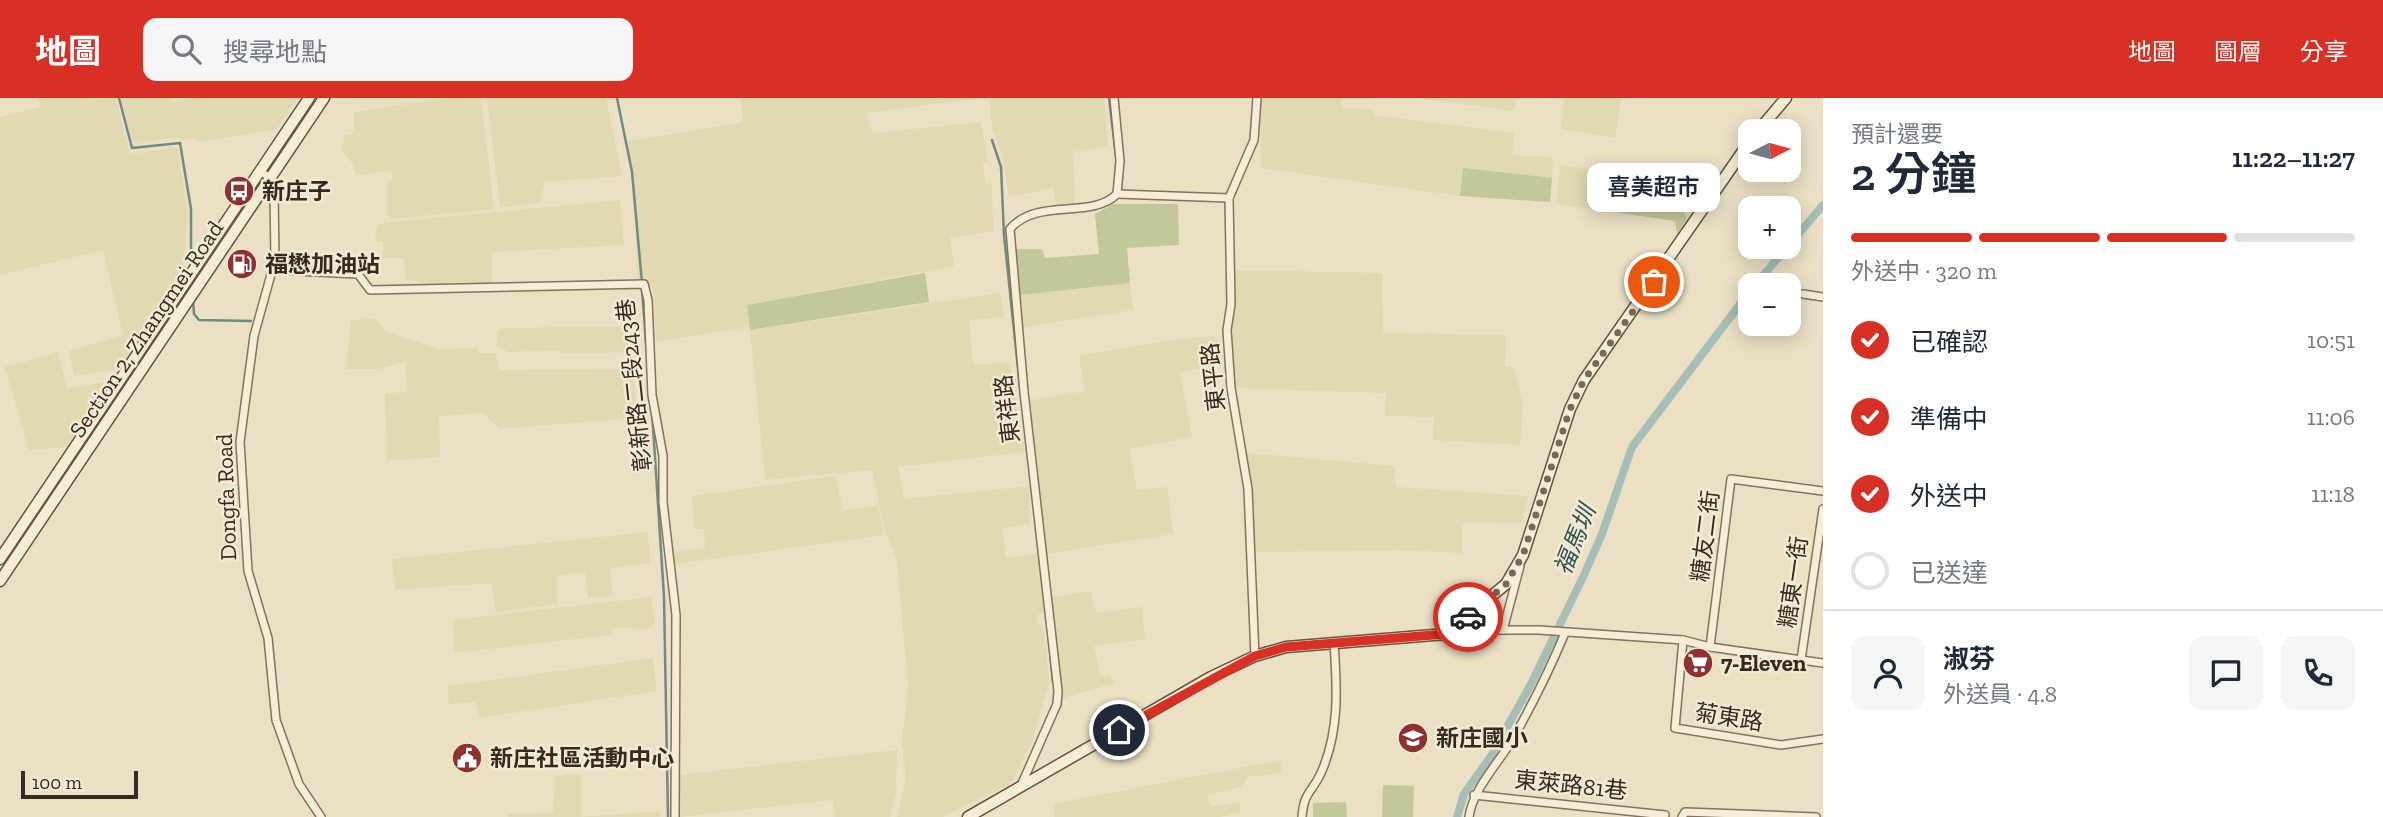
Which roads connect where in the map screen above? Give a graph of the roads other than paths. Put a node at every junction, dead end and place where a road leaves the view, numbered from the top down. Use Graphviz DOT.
graph roads {
  1 [pos="309,98"];
  2 [pos="324,98"];
  3 [pos="1114,98"];
  4 [pos="1257,98"];
  5 [pos="1786,98"];
  6 [pos="1768,119"];
  7 [pos="1738,158"];
  8 [pos="260,171"];
  9 [pos="270,178"];
  10 [pos="1117,194"];
  11 [pos="1229,198"];
  12 [pos="275,270"];
  13 [pos="1803,294"];
  14 [pos="1823,297"];
  15 [pos="1823,491"];
  16 [pos="1823,509"];
  17 [pos="1523,555"];
  18 [pos="0,559"];
  19 [pos="0,581"];
  20 [pos="1503,630"];
  21 [pos="1561,633"];
  22 [pos="1446,634"];
  23 [pos="1684,640"];
  24 [pos="1334,642"];
  25 [pos="1710,647"];
  26 [pos="1255,656"];
  27 [pos="1801,660"];
  28 [pos="1823,663"];
  29 [pos="1823,739"];
  30 [pos="1020,788"];
  31 [pos="1474,795"];
  32 [pos="1665,815"];
  33 [pos="321,817"];
  34 [pos="675,817"];
  35 [pos="968,817"];
  36 [pos="1302,817"];
  37 [pos="1469,817"];
  38 [pos="1682,817"];
  39 [pos="1816,817"];
  1 -- 8 [label="street, Section 2, Zhangmei Road"];
  2 -- 9 [label="street, Section 2, Zhangmei Road"];
  3 -- 10 [label="street"];
  4 -- 11 [label="street, 東平路"];
  5 -- 6 [label="street"];
  7 -- 17 [label="street"];
  8 -- 9 [label="street"];
  8 -- 18 [label="street, Section 2, Zhangmei Road"];
  9 -- 12 [label="street, Dongfa Road"];
  9 -- 19 [label="street, Section 2, Zhangmei Road"];
  10 -- 11 [label="street"];
  10 -- 30 [label="street, 東祥路"];
  11 -- 26 [label="street, 東平路"];
  12 -- 33 [label="street, Dongfa Road"];
  12 -- 34 [label="street, 彰新路二段243巷"];
  13 -- 14 [label="street"];
  15 -- 25 [label="street, 糖友二街"];
  16 -- 27 [label="street, 糖東一街"];
  17 -- 20 [label="street"];
  17 -- 22 [label="street"];
  20 -- 21 [label="street"];
  20 -- 22 [label="street"];
  21 -- 23 [label="street"];
  21 -- 31 [label="street"];
  22 -- 24 [label="street"];
  23 -- 25 [label="street"];
  23 -- 29 [label="street, 菊東路"];
  24 -- 26 [label="street"];
  24 -- 36 [label="street"];
  25 -- 27 [label="street"];
  26 -- 30 [label="street"];
  27 -- 28 [label="street"];
  30 -- 35 [label="street"];
  31 -- 32 [label="street, 東萊路81巷"];
  31 -- 37 [label="street"];
  38 -- 39 [label="street"];
}
